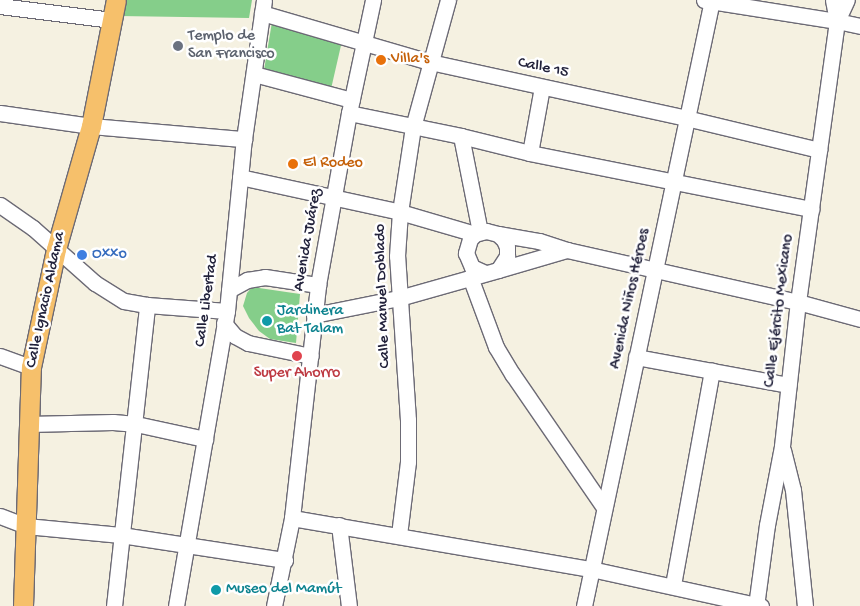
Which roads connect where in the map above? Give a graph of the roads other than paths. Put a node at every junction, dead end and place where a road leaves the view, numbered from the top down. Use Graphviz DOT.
graph roads {
  1 [pos="116,0"];
  2 [pos="374,0"];
  3 [pos="448,0"];
  4 [pos="833,0"];
  5 [pos="847,0"];
  6 [pos="709,1"];
  7 [pos="0,6"];
  8 [pos="263,6"];
  9 [pos="113,20"];
  10 [pos="837,21"];
  11 [pos="860,26"];
  12 [pos="365,44"];
  13 [pos="430,62"];
  14 [pos="254,74"];
  15 [pos="542,87"];
  16 [pos="351,106"];
  17 [pos="0,113"];
  18 [pos="686,118"];
  19 [pos="91,126"];
  20 [pos="413,127"];
  21 [pos="461,136"];
  22 [pos="244,139"];
  23 [pos="819,150"];
  24 [pos="530,153"];
  25 [pos="240,177"];
  26 [pos="674,182"];
  27 [pos="334,196"];
  28 [pos="0,205"];
  29 [pos="811,209"];
  30 [pos="400,212"];
  31 [pos="478,233"];
  32 [pos="498,234"];
  33 [pos="56,249"];
  34 [pos="567,250"];
  35 [pos="655,270"];
  36 [pos="492,271"];
  37 [pos="470,277"];
  38 [pos="318,285"];
  39 [pos="229,290"];
  40 [pos="399,298"];
  41 [pos="798,302"];
  42 [pos="147,305"];
  43 [pos="314,315"];
  44 [pos="225,317"];
  45 [pos="860,319"];
  46 [pos="0,356"];
  47 [pos="311,356"];
  48 [pos="636,357"];
  49 [pos="31,367"];
  50 [pos="712,371"];
  51 [pos="788,385"];
  52 [pos="28,424"];
  53 [pos="136,424"];
  54 [pos="205,439"];
  55 [pos="782,446"];
  56 [pos="603,506"];
  57 [pos="0,516"];
  58 [pos="292,518"];
  59 [pos="339,525"];
  60 [pos="26,526"];
  61 [pos="121,534"];
  62 [pos="399,535"];
  63 [pos="187,544"];
  64 [pos="285,560"];
  65 [pos="591,569"];
  66 [pos="673,586"];
  67 [pos="23,606"];
  68 [pos="114,606"];
  69 [pos="176,606"];
  70 [pos="274,606"];
  71 [pos="349,606"];
  72 [pos="584,606"];
  73 [pos="758,606"];
  74 [pos="805,606"];
  1 -- 9 [label="main road, Calle Ignacio Aldama"];
  2 -- 12 [label="street, Avenida Juárez"];
  3 -- 13 [label="street, Calle Manuel Doblado"];
  4 -- 10 [label="street"];
  5 -- 10 [label="street"];
  6 -- 10 [label="street"];
  6 -- 18 [label="street, Avenida Niños Héroes"];
  7 -- 9 [label="street"];
  8 -- 12 [label="street, Calle 15"];
  8 -- 14 [label="street, Calle Libertad"];
  9 -- 19 [label="main road, Calle Ignacio Aldama"];
  10 -- 11 [label="street"];
  10 -- 23 [label="street, Calle Ejército Mexicano"];
  12 -- 13 [label="street, Calle 15"];
  12 -- 16 [label="street, Avenida Juárez"];
  13 -- 15 [label="street, Calle 15"];
  13 -- 20 [label="street, Calle Manuel Doblado"];
  14 -- 16 [label="street"];
  14 -- 22 [label="street, Calle Libertad"];
  15 -- 18 [label="street, Calle 15"];
  15 -- 24 [label="street"];
  16 -- 20 [label="street"];
  16 -- 27 [label="street, Avenida Juárez"];
  17 -- 19 [label="street"];
  18 -- 23 [label="street, Calle 15"];
  18 -- 26 [label="street, Avenida Niños Héroes"];
  19 -- 22 [label="street"];
  19 -- 33 [label="main road, Calle Ignacio Aldama"];
  20 -- 21 [label="street"];
  20 -- 30 [label="street, Calle Manuel Doblado"];
  21 -- 24 [label="street"];
  21 -- 31 [label="street"];
  22 -- 25 [label="street, Calle Libertad"];
  23 -- 29 [label="street, Calle Ejército Mexicano"];
  24 -- 26 [label="street"];
  25 -- 27 [label="street"];
  25 -- 39 [label="street, Calle Libertad"];
  26 -- 29 [label="street"];
  26 -- 35 [label="street, Avenida Niños Héroes"];
  27 -- 30 [label="street"];
  27 -- 38 [label="street, Avenida Juárez"];
  28 -- 33 [label="street"];
  29 -- 41 [label="street, Calle Ejército Mexicano"];
  30 -- 31 [label="street"];
  30 -- 40 [label="street, Calle Manuel Doblado"];
  31 -- 32 [label="street"];
  31 -- 36 [label="street"];
  32 -- 34 [label="street"];
  32 -- 36 [label="street"];
  33 -- 42 [label="street"];
  33 -- 49 [label="main road, Calle Ignacio Aldama"];
  34 -- 35 [label="street"];
  34 -- 36 [label="street"];
  35 -- 41 [label="street"];
  35 -- 48 [label="street, Avenida Niños Héroes"];
  36 -- 37 [label="street"];
  37 -- 40 [label="street"];
  37 -- 56 [label="street"];
  38 -- 39 [label="street"];
  38 -- 43 [label="street, Avenida Juárez"];
  39 -- 44 [label="street, Calle Libertad"];
  40 -- 43 [label="street"];
  40 -- 62 [label="street, Calle Manuel Doblado"];
  41 -- 45 [label="street"];
  41 -- 51 [label="street, Calle Ejército Mexicano"];
  42 -- 44 [label="street"];
  42 -- 53 [label="street"];
  43 -- 47 [label="street, Avenida Juárez"];
  44 -- 47 [label="street"];
  44 -- 54 [label="street, Calle Libertad"];
  46 -- 49 [label="street"];
  47 -- 58 [label="street, Avenida Juárez"];
  48 -- 50 [label="street"];
  48 -- 56 [label="street, Avenida Niños Héroes"];
  49 -- 52 [label="main road, Calle Ignacio Aldama"];
  50 -- 51 [label="street"];
  50 -- 66 [label="street"];
  51 -- 55 [label="street, Calle Ejército Mexicano"];
  52 -- 53 [label="street"];
  52 -- 60 [label="main road, Calle Ignacio Aldama"];
  53 -- 54 [label="street"];
  53 -- 61 [label="street"];
  54 -- 63 [label="street, Calle Libertad"];
  55 -- 73 [label="street, Calle Ejército Mexicano"];
  55 -- 74 [label="street"];
  56 -- 65 [label="street, Avenida Niños Héroes"];
  57 -- 60 [label="street"];
  58 -- 59 [label="street"];
  58 -- 64 [label="street, Avenida Juárez"];
  59 -- 62 [label="street"];
  59 -- 71 [label="street"];
  60 -- 61 [label="street"];
  60 -- 67 [label="main road, Calle Ignacio Aldama"];
  61 -- 63 [label="street"];
  61 -- 68 [label="street"];
  62 -- 65 [label="street"];
  63 -- 64 [label="street"];
  63 -- 69 [label="street, Calle Libertad"];
  64 -- 70 [label="street, Avenida Juárez"];
  65 -- 66 [label="street"];
  65 -- 72 [label="street, Avenida Niños Héroes"];
  66 -- 73 [label="street"];
}
